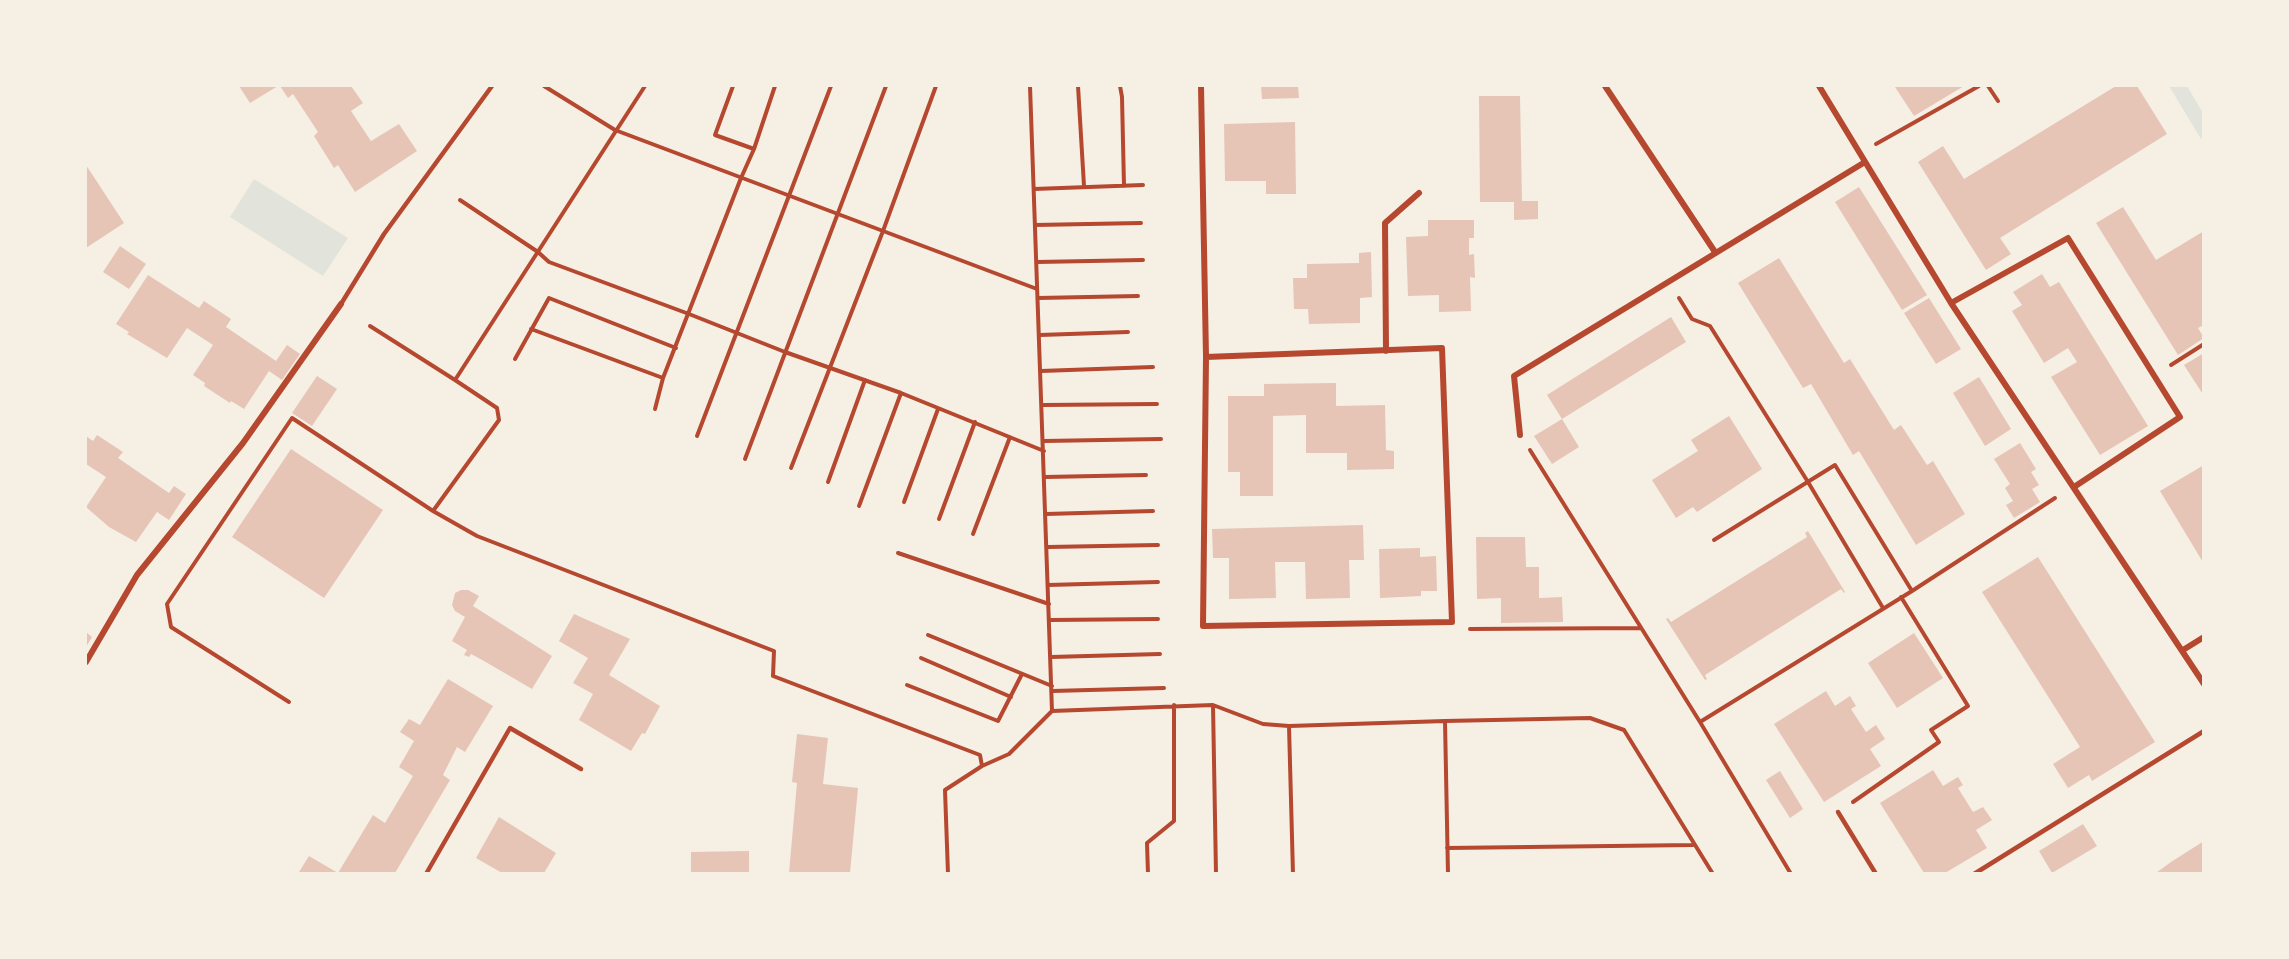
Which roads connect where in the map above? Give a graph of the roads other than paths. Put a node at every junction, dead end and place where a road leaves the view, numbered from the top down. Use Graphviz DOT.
graph roads {
  1 [pos="492,86"];
  2 [pos="1202,86"];
  3 [pos="1605,86"];
  4 [pos="1819,86"];
  5 [pos="1864,162"];
  6 [pos="1419,193"];
  7 [pos="1715,252"];
  8 [pos="1952,303"];
  9 [pos="341,304"];
  10 [pos="1386,351"];
  11 [pos="1206,357"];
  12 [pos="1520,435"];
  13 [pos="2074,487"];
  14 [pos="2204,637"];
  15 [pos="2183,650"];
  16 [pos="86,662"];
  17 [pos="2204,684"];
  18 [pos="2204,731"];
  19 [pos="581,770"];
  20 [pos="1838,812"];
  21 [pos="426,873"];
  22 [pos="1876,873"];
  23 [pos="1974,873"];
  1 -- 9 [label="lane"];
  2 -- 11 [label="street"];
  3 -- 7 [label="street"];
  4 -- 5 [label="street"];
  5 -- 7 [label="street"];
  5 -- 8 [label="street"];
  6 -- 10 [label="street"];
  7 -- 12 [label="street"];
  8 -- 13 [label="street"];
  8 -- 13 [label="street"];
  9 -- 16 [label="street"];
  10 -- 11 [label="street"];
  10 -- 11 [label="street"];
  13 -- 15 [label="street"];
  14 -- 15 [label="street"];
  15 -- 17 [label="street"];
  18 -- 23 [label="lane"];
  19 -- 21 [label="lane"];
  20 -- 22 [label="lane"];
}
